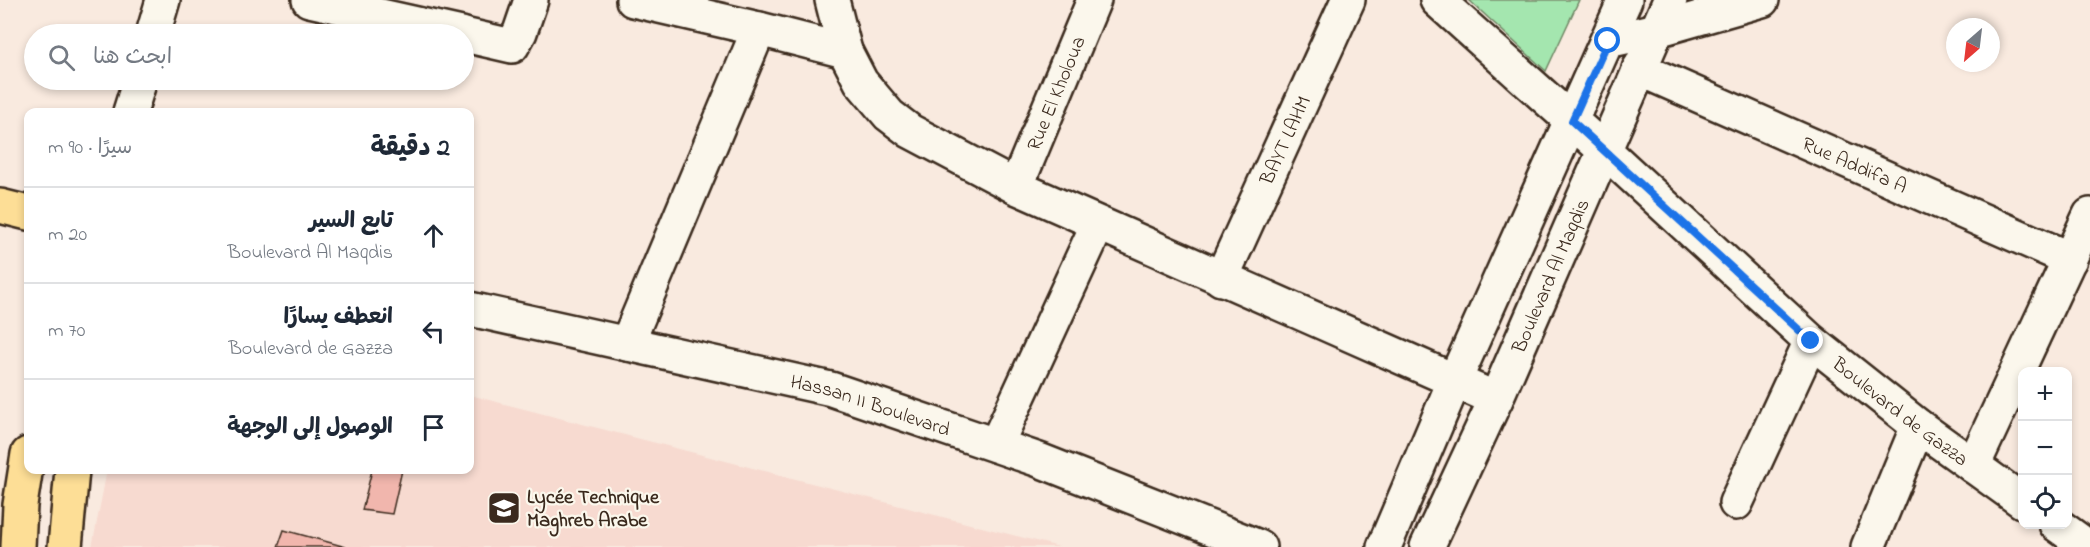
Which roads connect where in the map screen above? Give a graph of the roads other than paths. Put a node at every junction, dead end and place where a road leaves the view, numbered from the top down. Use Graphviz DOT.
graph roads {
  1 [pos="163,0"];
  2 [pos="309,0"];
  3 [pos="531,0"];
  4 [pos="633,0"];
  5 [pos="832,0"];
  6 [pos="1094,0"];
  7 [pos="1348,0"];
  8 [pos="1437,0"];
  9 [pos="1625,0"];
  10 [pos="1670,0"];
  11 [pos="1762,0"];
  12 [pos="156,24"];
  13 [pos="415,24"];
  14 [pos="759,29"];
  15 [pos="1657,30"];
  16 [pos="474,37"];
  17 [pos="1608,41"];
  18 [pos="845,51"];
  19 [pos="1640,69"];
  20 [pos="137,90"];
  21 [pos="131,108"];
  22 [pos="1572,121"];
  23 [pos="1604,150"];
  24 [pos="1016,187"];
  25 [pos="0,206"];
  26 [pos="24,212"];
  27 [pos="2090,215"];
  28 [pos="1098,224"];
  29 [pos="2070,259"];
  30 [pos="1221,279"];
  31 [pos="474,310"];
  32 [pos="1811,341"];
  33 [pos="627,344"];
  34 [pos="1454,381"];
  35 [pos="1496,399"];
  36 [pos="1918,426"];
  37 [pos="996,445"];
  38 [pos="1972,466"];
  39 [pos="25,474"];
  40 [pos="72,474"];
  41 [pos="2018,498"];
  42 [pos="1736,504"];
  43 [pos="2062,529"];
  44 [pos="18,547"];
  45 [pos="64,547"];
  46 [pos="1259,547"];
  47 [pos="1384,547"];
  48 [pos="1426,547"];
  49 [pos="1868,547"];
  50 [pos="2088,547"];
  1 -- 12 [label="street"];
  2 -- 13 [label="street"];
  3 -- 16 [label="street"];
  4 -- 14 [label="street"];
  5 -- 18 [label="street"];
  6 -- 24 [label="street, Rue El Kholoua"];
  7 -- 30 [label="street, BAYT LAHM"];
  8 -- 22 [label="street, Boulevard de Gazza"];
  9 -- 17 [label="street"];
  10 -- 15 [label="street, Boulevard Al Maqdis"];
  11 -- 15 [label="street"];
  14 -- 18 [label="street"];
  14 -- 33 [label="street"];
  15 -- 17 [label="street"];
  15 -- 19 [label="street, Boulevard Al Maqdis"];
  17 -- 22 [label="street"];
  18 -- 24 [label="street"];
  19 -- 23 [label="street, Boulevard Al Maqdis"];
  19 -- 29 [label="street, Rue Addifa A"];
  20 -- 21 [label="street"];
  22 -- 23 [label="street, Boulevard de Gazza"];
  22 -- 34 [label="street"];
  23 -- 32 [label="street, Boulevard de Gazza"];
  23 -- 35 [label="street, Boulevard Al Maqdis"];
  24 -- 28 [label="street"];
  25 -- 26 [label="main road"];
  27 -- 29 [label="street"];
  28 -- 30 [label="street"];
  28 -- 37 [label="street"];
  29 -- 38 [label="street"];
  30 -- 34 [label="street"];
  31 -- 33 [label="street, Hassan II Boulevard"];
  32 -- 36 [label="street, Boulevard de Gazza"];
  32 -- 42 [label="street"];
  33 -- 37 [label="street, Hassan II Boulevard"];
  34 -- 35 [label="street"];
  34 -- 47 [label="street"];
  35 -- 48 [label="street, Boulevard Al Maqdis"];
  36 -- 38 [label="street, Boulevard de Gazza"];
  36 -- 49 [label="street"];
  37 -- 46 [label="street, Hassan II Boulevard"];
  38 -- 41 [label="street, Boulevard de Gazza"];
  39 -- 44 [label="main road"];
  40 -- 45 [label="main road"];
  43 -- 50 [label="street"];
}
